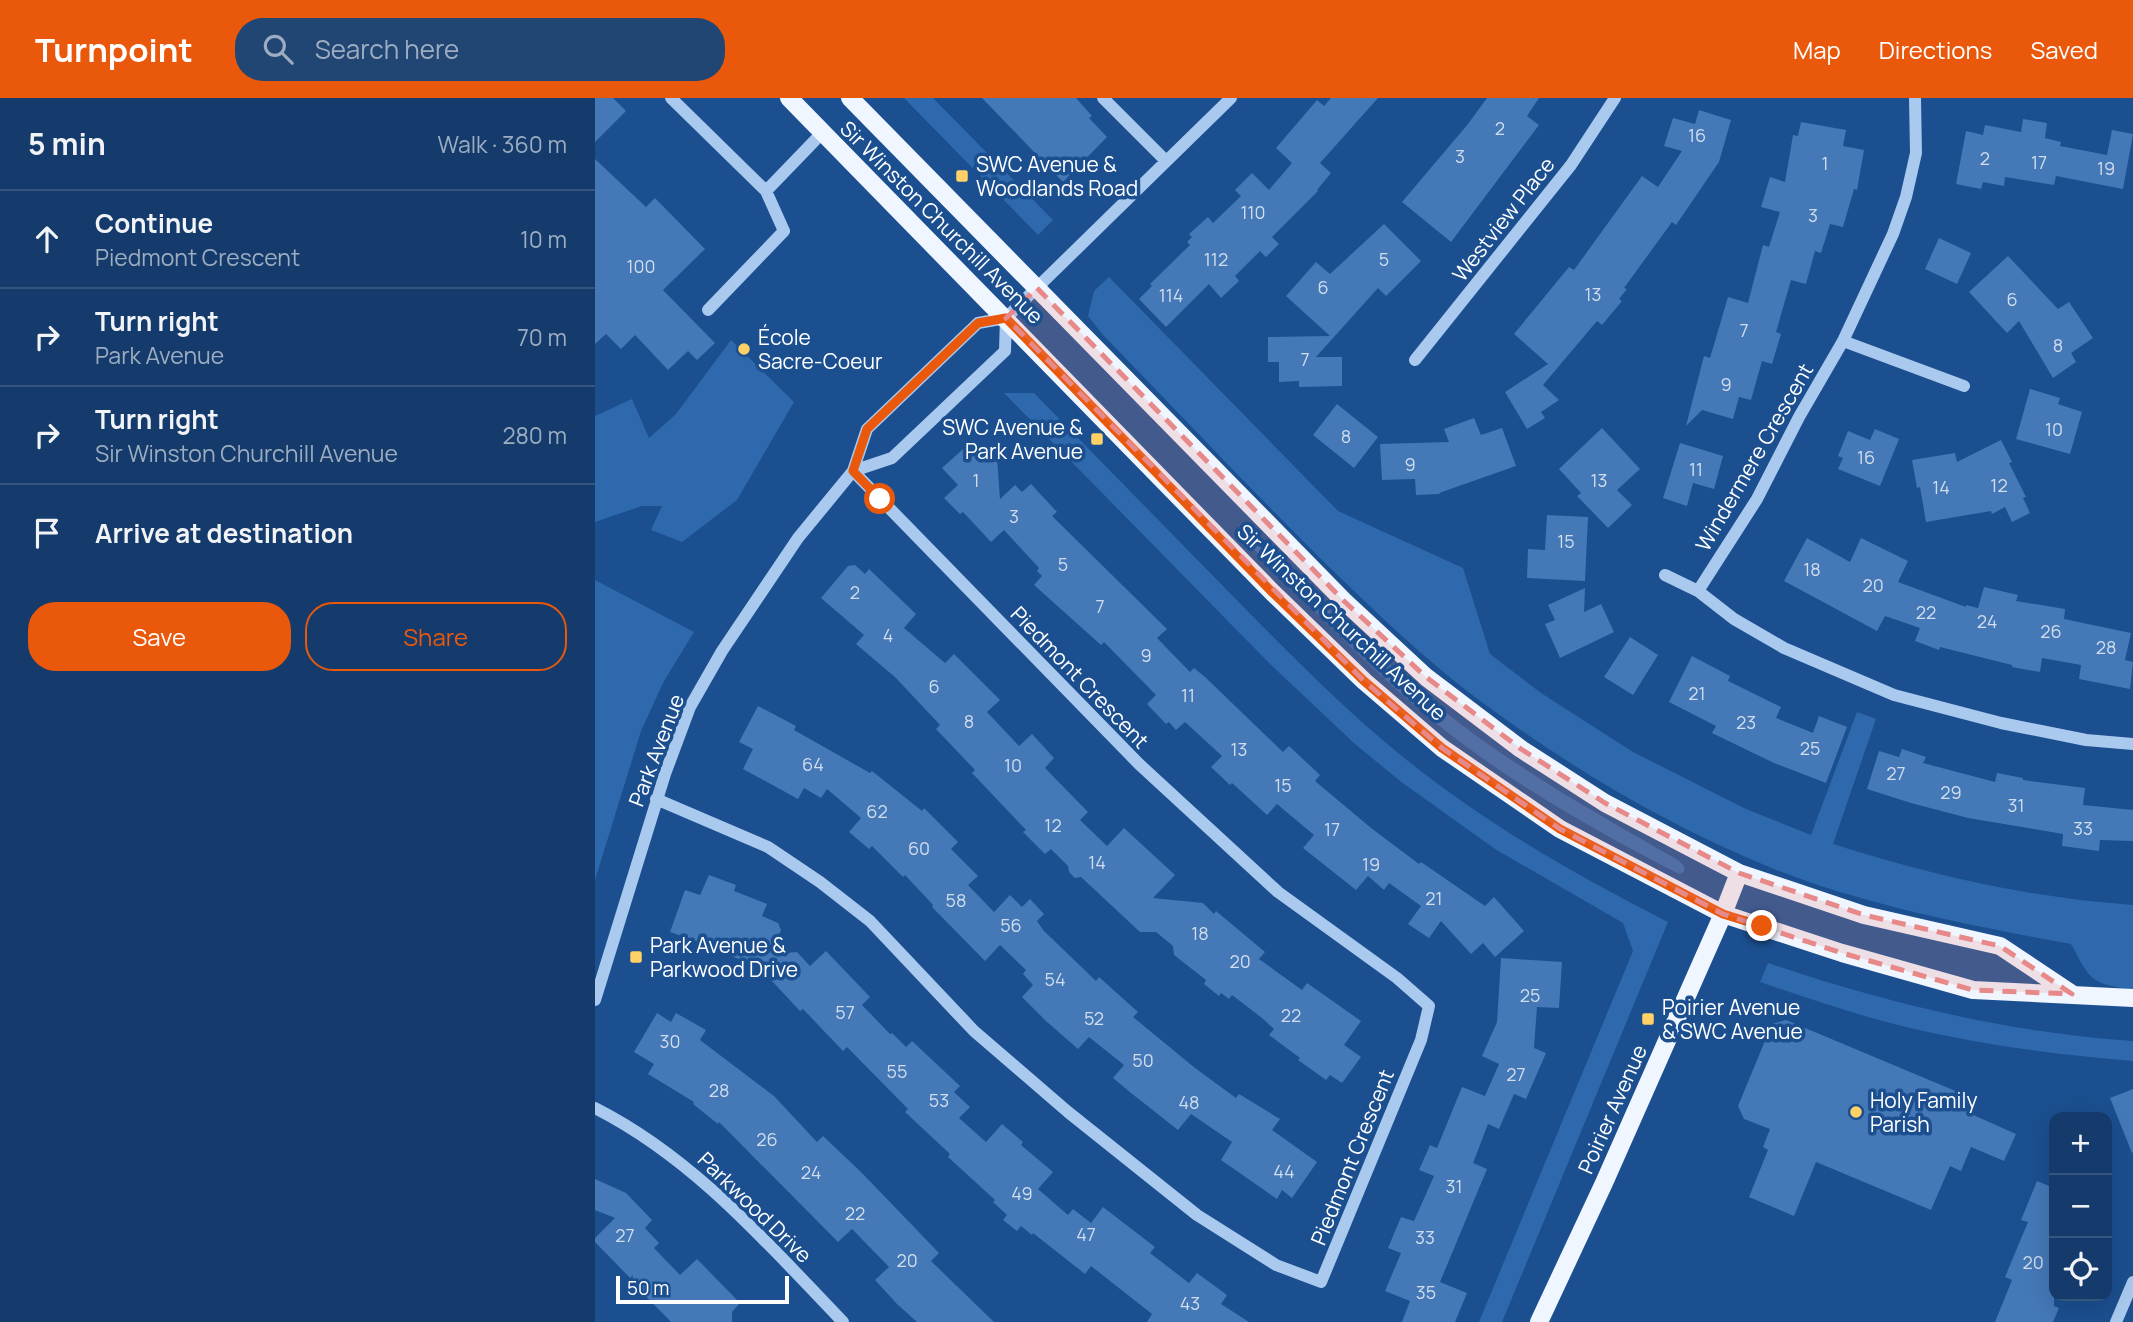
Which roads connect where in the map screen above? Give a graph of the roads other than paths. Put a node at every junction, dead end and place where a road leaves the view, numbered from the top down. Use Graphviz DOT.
graph roads {
  1 [pos="671,98"];
  2 [pos="789,98"];
  3 [pos="850,98"];
  4 [pos="1103,98"];
  5 [pos="1231,98"];
  6 [pos="1615,98"];
  7 [pos="1915,98"];
  8 [pos="822,133"];
  9 [pos="1166,161"];
  10 [pos="766,191"];
  11 [pos="1037,288"];
  12 [pos="708,310"];
  13 [pos="1006,318"];
  14 [pos="1843,341"];
  15 [pos="1415,360"];
  16 [pos="1964,386"];
  17 [pos="853,471"];
  18 [pos="1665,575"];
  19 [pos="1698,591"];
  20 [pos="2133,744"];
  21 [pos="656,799"];
  22 [pos="1739,873"];
  23 [pos="1723,914"];
  24 [pos="2072,994"];
  25 [pos="2133,998"];
  26 [pos="595,1000"];
  27 [pos="595,1108"];
  28 [pos="2133,1282"];
  29 [pos="843,1322"];
  30 [pos="1539,1322"];
  31 [pos="2116,1322"];
  1 -- 10 [label="street"];
  2 -- 8 [label="main road, Sir Winston Churchill Avenue"];
  3 -- 11 [label="main road, Sir Winston Churchill Avenue"];
  4 -- 9 [label="street"];
  5 -- 9 [label="street, Park Avenue"];
  6 -- 15 [label="street, Westview Place"];
  7 -- 14 [label="street, Windermere Crescent"];
  8 -- 10 [label="street"];
  8 -- 13 [label="main road, Sir Winston Churchill Avenue"];
  9 -- 11 [label="street, Park Avenue"];
  10 -- 12 [label="street"];
  11 -- 13 [label="street, Park Avenue"];
  11 -- 22 [label="main road, Sir Winston Churchill Avenue"];
  13 -- 17 [label="street, Park Avenue"];
  13 -- 17 [label="street"];
  13 -- 23 [label="main road, Sir Winston Churchill Avenue"];
  14 -- 16 [label="street"];
  14 -- 19 [label="street, Windermere Crescent"];
  17 -- 21 [label="street, Park Avenue"];
  17 -- 21 [label="street, Piedmont Crescent"];
  18 -- 19 [label="street"];
  19 -- 20 [label="street"];
  21 -- 26 [label="street, Park Avenue"];
  22 -- 23 [label="main road, Poirier Avenue"];
  22 -- 24 [label="main road, Sir Winston Churchill Avenue"];
  23 -- 24 [label="main road, Sir Winston Churchill Avenue"];
  23 -- 30 [label="main road, Poirier Avenue"];
  24 -- 25 [label="main road, Sir Winston Churchill Avenue"];
  27 -- 29 [label="street, Parkwood Drive"];
  28 -- 31 [label="street"];
}
